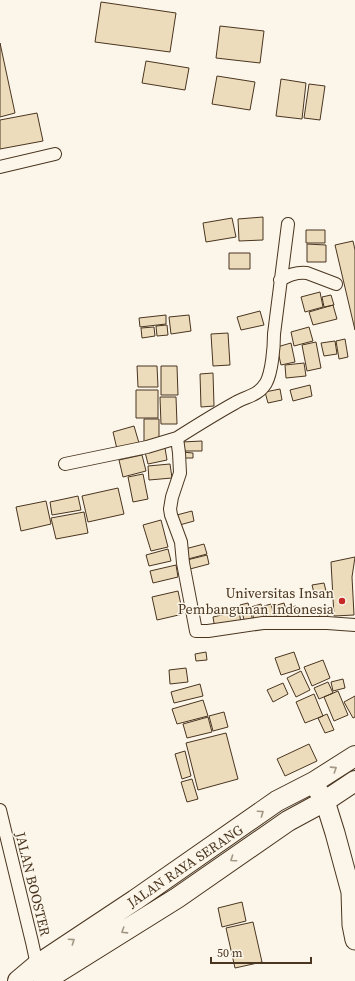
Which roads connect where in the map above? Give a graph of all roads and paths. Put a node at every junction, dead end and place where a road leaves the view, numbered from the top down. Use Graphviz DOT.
graph roads {
  1 [pos="55,154"];
  2 [pos="0,167"];
  3 [pos="288,224"];
  4 [pos="280,280"];
  5 [pos="336,284"];
  6 [pos="177,438"];
  7 [pos="65,464"];
  8 [pos="355,625"];
  9 [pos="355,756"];
  10 [pos="355,781"];
  11 [pos="314,782"];
  12 [pos="325,801"];
  13 [pos="0,810"];
  14 [pos="353,892"];
  15 [pos="355,940"];
  16 [pos="32,942"];
  17 [pos="46,972"];
  18 [pos="18,981"];
  1 -- 2 [label="street"];
  3 -- 4 [label="street"];
  4 -- 5 [label="street"];
  4 -- 6 [label="street"];
  6 -- 7 [label="street"];
  6 -- 8 [label="street"];
  11 -- 9 [label="highway, JALAN RAYA SERANG, one-way"];
  10 -- 12 [label="highway, JALAN RAYA SERANG"];
  11 -- 12 [label="main road"];
  17 -- 11 [label="highway, JALAN RAYA SERANG, one-way"];
  12 -- 14 [label="main road"];
  12 -- 17 [label="highway, JALAN RAYA SERANG, one-way"];
  13 -- 16 [label="street, JALAN BOOSTER"];
  14 -- 15 [label="main road"];
  16 -- 17 [label="street, JALAN BOOSTER"];
  16 -- 17 [label="street"];
  17 -- 18 [label="highway, JALAN RAYA SERANG"];
}
